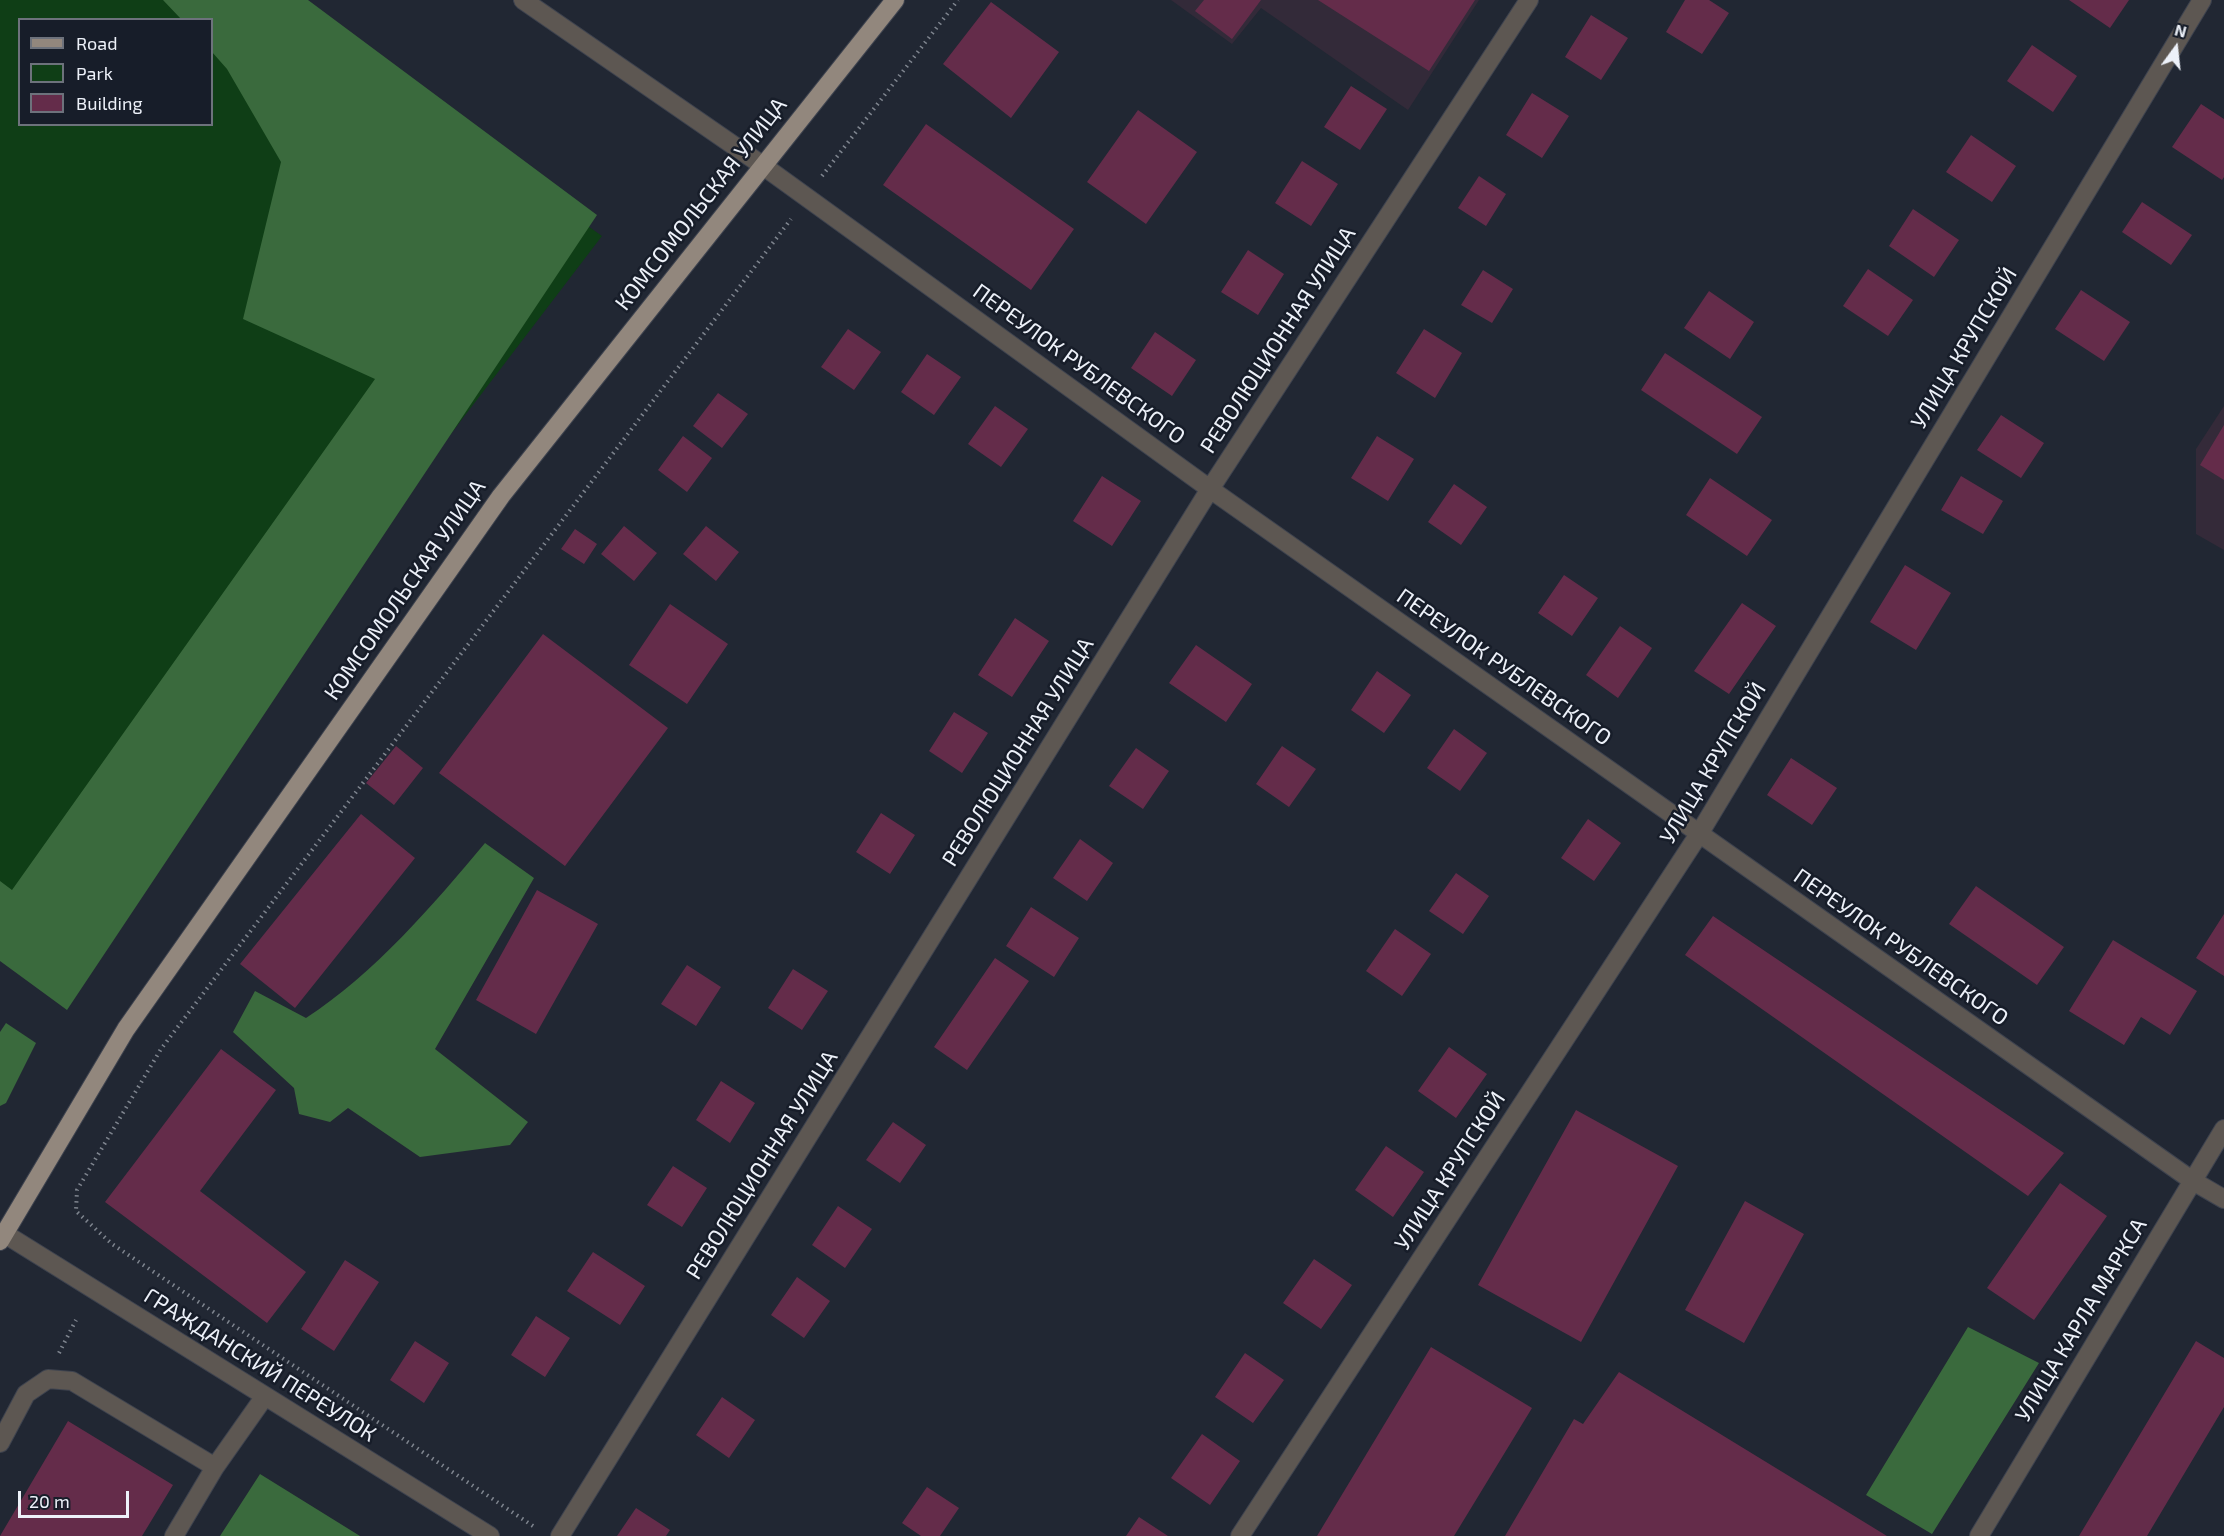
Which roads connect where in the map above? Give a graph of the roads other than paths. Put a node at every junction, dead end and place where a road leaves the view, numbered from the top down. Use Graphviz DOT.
graph roads {
  1 [pos="523,0"];
  2 [pos="895,0"];
  3 [pos="1529,0"];
  4 [pos="2202,0"];
  5 [pos="762,165"];
  6 [pos="1210,489"];
  7 [pos="1699,834"];
  8 [pos="2224,1129"];
  9 [pos="2193,1181"];
  10 [pos="2224,1199"];
  11 [pos="2,1238"];
  12 [pos="265,1396"];
  13 [pos="0,1443"];
  14 [pos="215,1467"];
  15 [pos="174,1536"];
  16 [pos="490,1536"];
  17 [pos="560,1536"];
  18 [pos="1240,1536"];
  19 [pos="1979,1536"];
  1 -- 5 [label="street, ПЕРЕУЛОК РУБЛЕВСКОГО"];
  2 -- 5 [label="main road, КОМСОМОЛЬСКАЯ УЛИЦА"];
  3 -- 6 [label="street, РЕВОЛЮЦИОННАЯ УЛИЦА"];
  4 -- 7 [label="street, УЛИЦА КРУПСКОЙ"];
  5 -- 6 [label="street, ПЕРЕУЛОК РУБЛЕВСКОГО"];
  5 -- 11 [label="main road, КОМСОМОЛЬСКАЯ УЛИЦА"];
  6 -- 7 [label="street, ПЕРЕУЛОК РУБЛЕВСКОГО"];
  6 -- 17 [label="street, РЕВОЛЮЦИОННАЯ УЛИЦА"];
  7 -- 9 [label="street, ПЕРЕУЛОК РУБЛЕВСКОГО"];
  7 -- 18 [label="street, УЛИЦА КРУПСКОЙ"];
  8 -- 9 [label="street, УЛИЦА КАРЛА МАРКСА"];
  9 -- 10 [label="street, ПЕРЕУЛОК РУБЛЕВСКОГО"];
  9 -- 19 [label="street, УЛИЦА КАРЛА МАРКСА"];
  11 -- 12 [label="street, ГРАЖДАНСКИЙ ПЕРЕУЛОК"];
  12 -- 14 [label="street"];
  12 -- 16 [label="street, ГРАЖДАНСКИЙ ПЕРЕУЛОК"];
  13 -- 14 [label="street"];
  14 -- 15 [label="street"];
}
